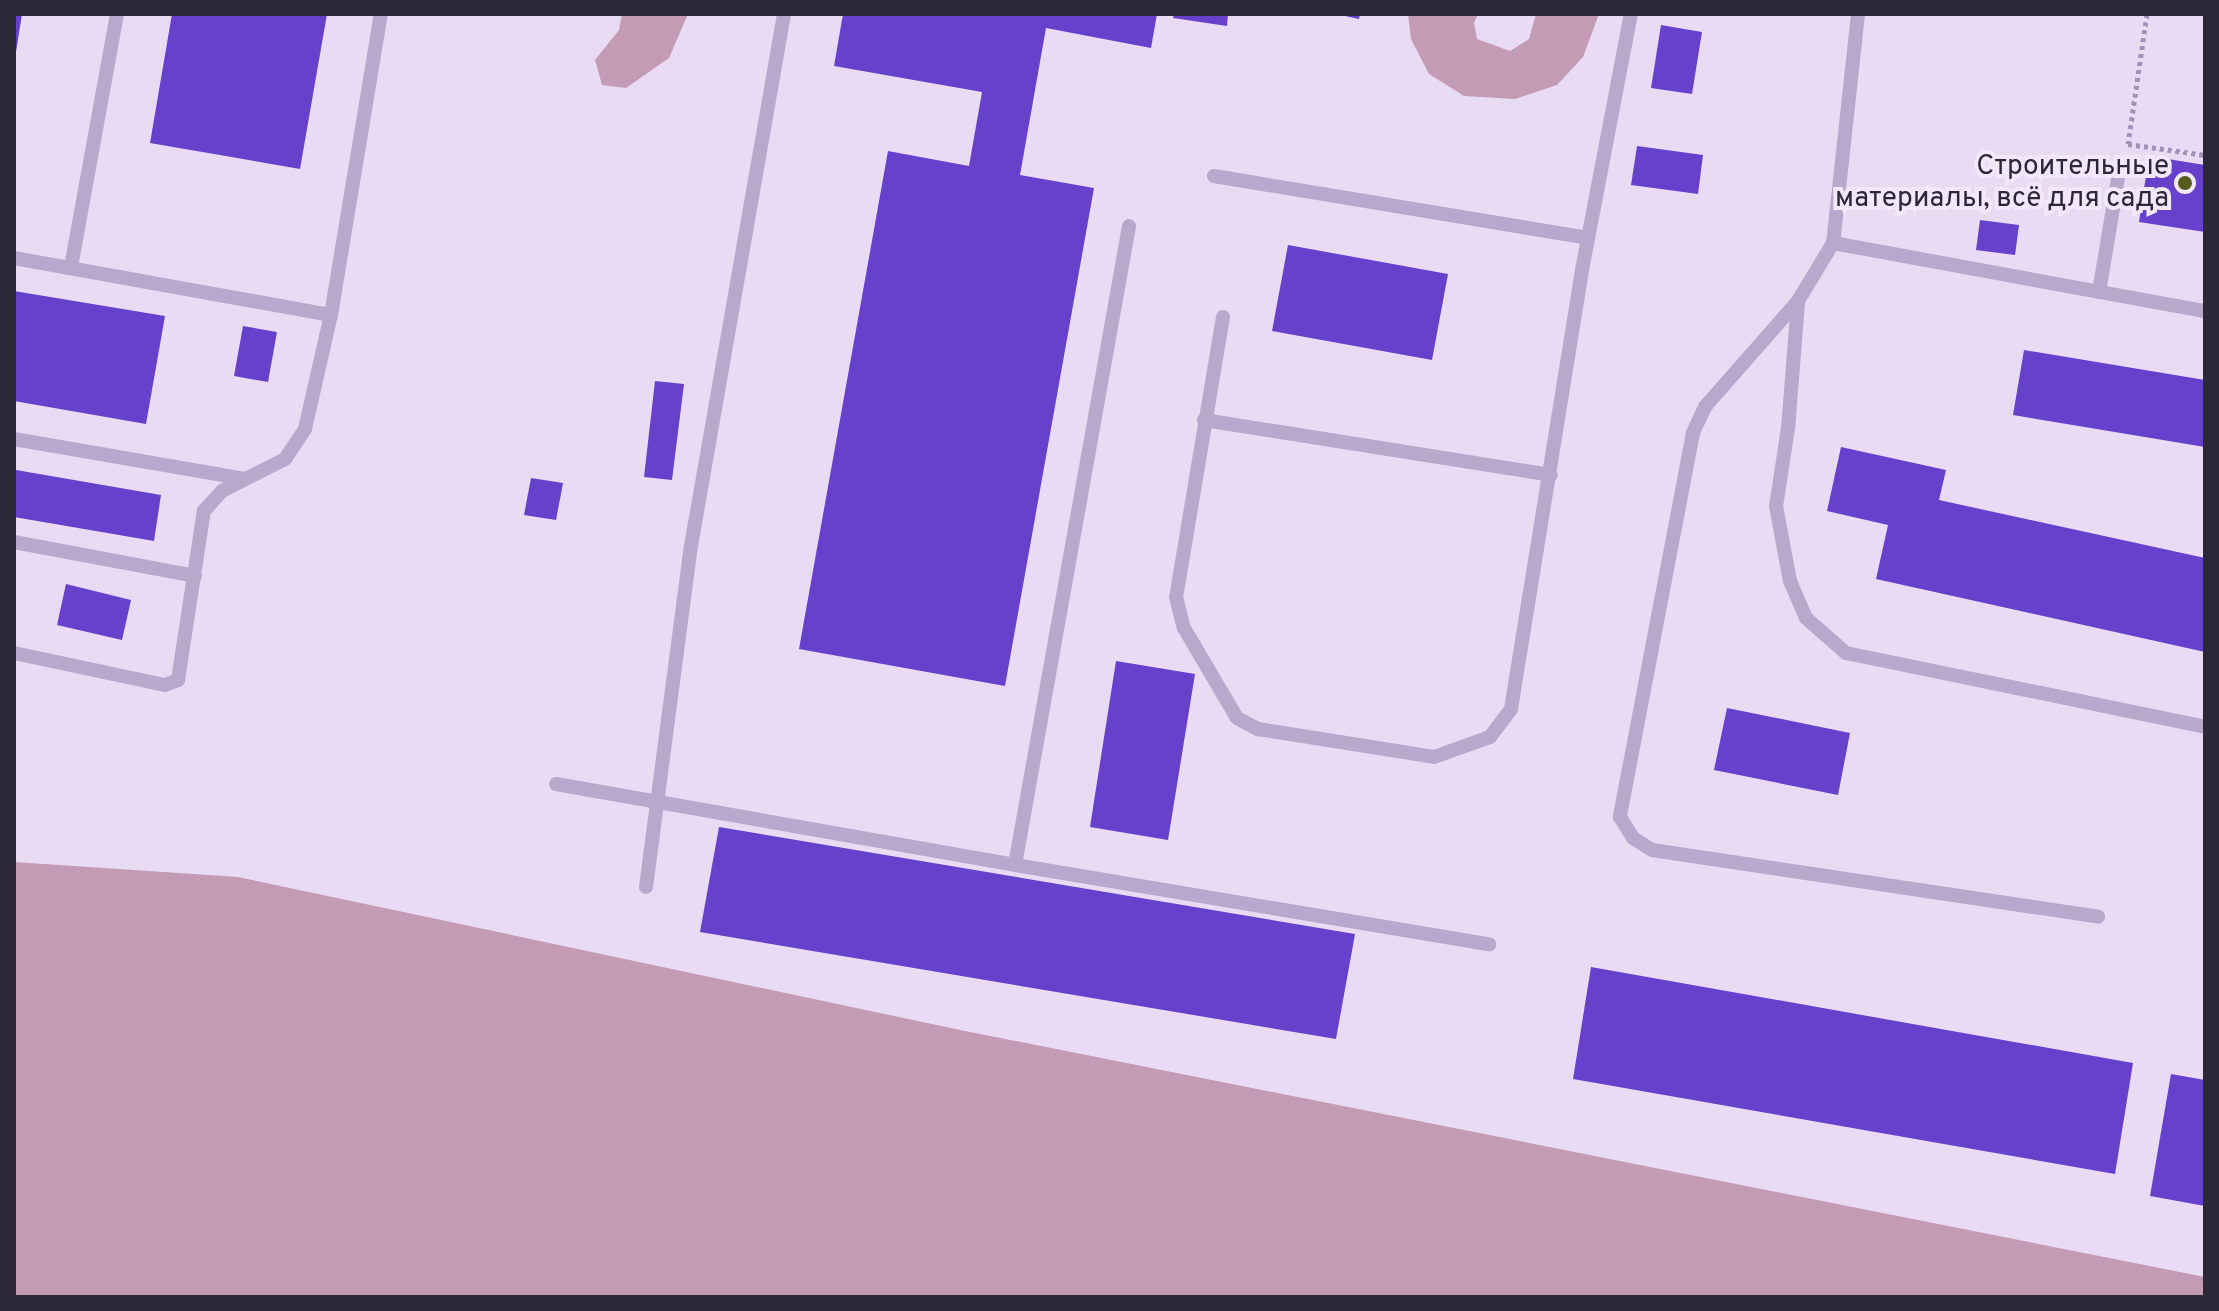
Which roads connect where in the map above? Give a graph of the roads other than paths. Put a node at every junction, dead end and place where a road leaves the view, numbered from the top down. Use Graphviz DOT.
graph roads {
  1 [pos="117,14"];
  2 [pos="381,14"];
  3 [pos="784,14"];
  4 [pos="1631,14"];
  5 [pos="1858,14"];
  6 [pos="2119,172"];
  7 [pos="1214,176"];
  8 [pos="1129,226"];
  9 [pos="1588,238"];
  10 [pos="1833,243"];
  11 [pos="14,258"];
  12 [pos="71,267"];
  13 [pos="2099,292"];
  14 [pos="1798,301"];
  15 [pos="2205,311"];
  16 [pos="331,315"];
  17 [pos="1223,317"];
  18 [pos="1204,420"];
  19 [pos="14,439"];
  20 [pos="1551,475"];
  21 [pos="245,479"];
  22 [pos="14,542"];
  23 [pos="195,576"];
  24 [pos="14,653"];
  25 [pos="2205,727"];
  26 [pos="556,784"];
  27 [pos="656,802"];
  28 [pos="1015,865"];
  29 [pos="646,887"];
  30 [pos="2098,917"];
  31 [pos="1489,944"];
  1 -- 12 [label="lane"];
  2 -- 16 [label="lane"];
  3 -- 27 [label="lane"];
  4 -- 9 [label="lane"];
  5 -- 10 [label="lane"];
  6 -- 13 [label="lane"];
  7 -- 9 [label="lane"];
  8 -- 28 [label="lane"];
  9 -- 20 [label="lane"];
  10 -- 13 [label="lane"];
  10 -- 14 [label="lane"];
  11 -- 12 [label="lane"];
  12 -- 16 [label="lane"];
  13 -- 15 [label="lane"];
  14 -- 25 [label="lane"];
  14 -- 30 [label="lane"];
  16 -- 21 [label="lane"];
  17 -- 18 [label="lane"];
  18 -- 20 [label="lane"];
  18 -- 20 [label="lane"];
  19 -- 21 [label="lane"];
  21 -- 23 [label="lane"];
  22 -- 23 [label="lane"];
  23 -- 24 [label="lane"];
  26 -- 27 [label="lane"];
  27 -- 28 [label="lane"];
  27 -- 29 [label="lane"];
  28 -- 31 [label="lane"];
}
